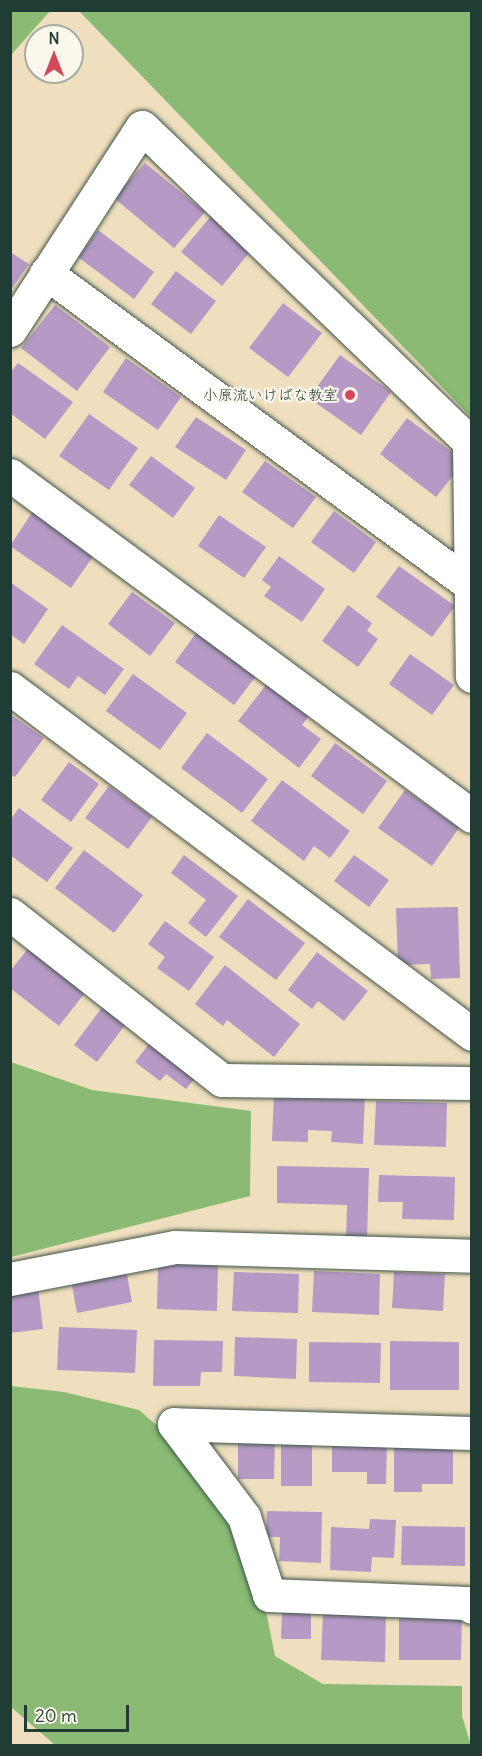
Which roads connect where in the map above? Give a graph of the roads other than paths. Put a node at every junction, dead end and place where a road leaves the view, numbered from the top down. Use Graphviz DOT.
graph roads {
  1 [pos="46,273"];
  2 [pos="10,330"];
  3 [pos="10,475"];
  4 [pos="469,584"];
  5 [pos="471,676"];
  6 [pos="10,688"];
  7 [pos="471,816"];
  8 [pos="10,914"];
  9 [pos="471,1034"];
  10 [pos="471,1083"];
  11 [pos="471,1256"];
  12 [pos="10,1279"];
  13 [pos="471,1433"];
  14 [pos="471,1607"];
  1 -- 2 [label="street"];
  1 -- 4 [label="street"];
  1 -- 4 [label="street"];
  3 -- 7 [label="street"];
  4 -- 5 [label="street"];
  6 -- 9 [label="street"];
  8 -- 10 [label="street"];
  11 -- 12 [label="street"];
  13 -- 14 [label="street"];
}
